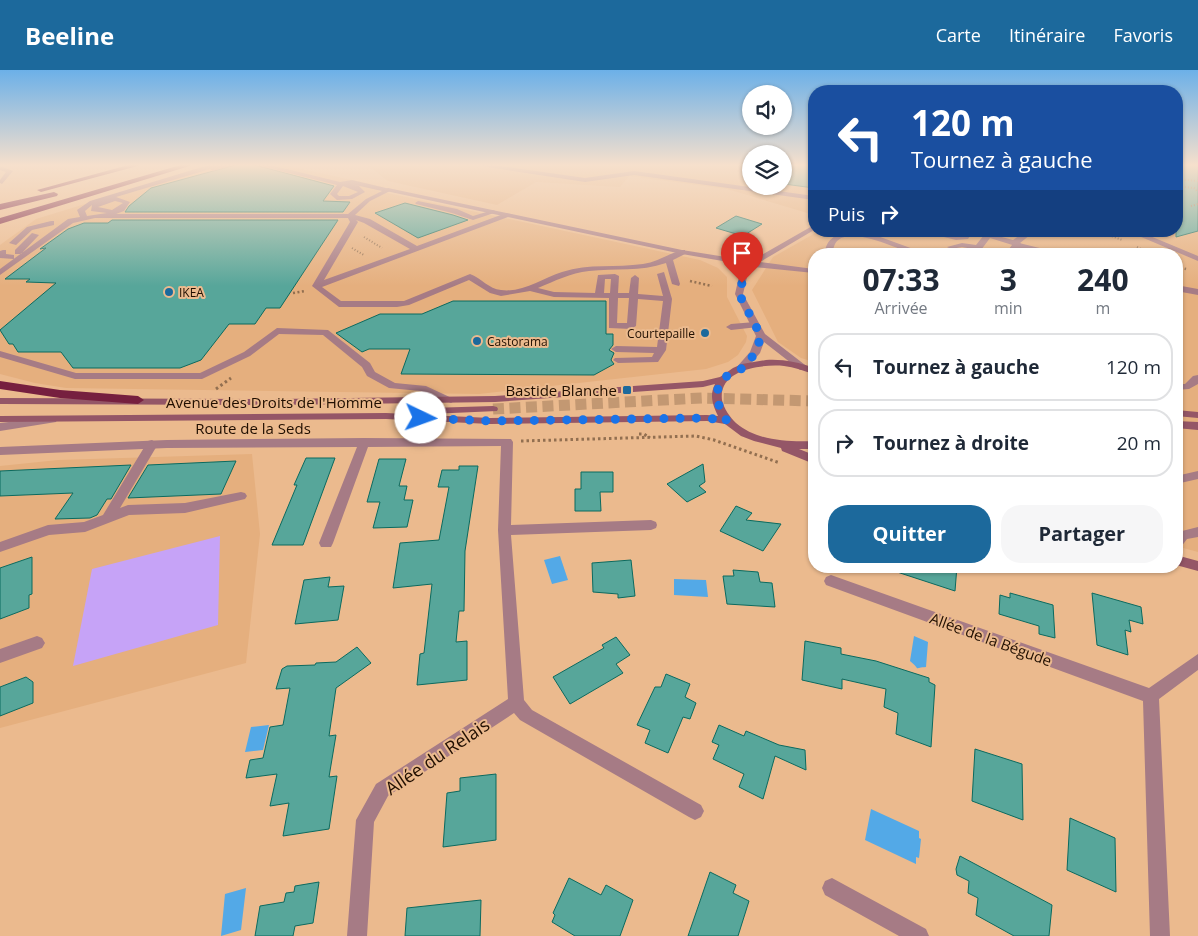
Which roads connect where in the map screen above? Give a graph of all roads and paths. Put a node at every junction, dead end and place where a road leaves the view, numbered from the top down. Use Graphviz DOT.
graph roads {
  1 [pos="40,204"];
  2 [pos="56,204"];
  3 [pos="89,204"];
  4 [pos="363,204"];
  5 [pos="424,204"];
  6 [pos="457,204"];
  7 [pos="1197,205"];
  8 [pos="1191,206"];
  9 [pos="302,209"];
  10 [pos="493,212"];
  11 [pos="108,214"];
  12 [pos="0,215"];
  13 [pos="509,215"];
  14 [pos="350,216"];
  15 [pos="81,218"];
  16 [pos="473,218"];
  17 [pos="0,221"];
  18 [pos="51,223"];
  19 [pos="43,229"];
  20 [pos="808,230"];
  21 [pos="361,234"];
  22 [pos="35,235"];
  23 [pos="840,237"];
  24 [pos="871,237"];
  25 [pos="951,237"];
  26 [pos="965,237"];
  27 [pos="985,237"];
  28 [pos="999,237"];
  29 [pos="1025,237"];
  30 [pos="1145,237"];
  31 [pos="444,239"];
  32 [pos="12,243"];
  33 [pos="347,244"];
  34 [pos="1017,244"];
  35 [pos="951,247"];
  36 [pos="829,248"];
  37 [pos="839,248"];
  38 [pos="895,248"];
  39 [pos="903,248"];
  40 [pos="969,248"];
  41 [pos="978,248"];
  42 [pos="1014,248"];
  43 [pos="1032,248"];
  44 [pos="1172,248"];
  45 [pos="416,249"];
  46 [pos="3,252"];
  47 [pos="389,252"];
  48 [pos="682,252"];
  49 [pos="1183,253"];
  50 [pos="370,259"];
  51 [pos="1198,259"];
  52 [pos="14,260"];
  53 [pos="669,260"];
  54 [pos="752,264"];
  55 [pos="808,270"];
  56 [pos="0,274"];
  57 [pos="660,274"];
  58 [pos="635,278"];
  59 [pos="675,281"];
  60 [pos="316,286"];
  61 [pos="712,286"];
  62 [pos="532,289"];
  63 [pos="1183,289"];
  64 [pos="1198,292"];
  65 [pos="599,296"];
  66 [pos="615,296"];
  67 [pos="634,296"];
  68 [pos="668,299"];
  69 [pos="755,324"];
  70 [pos="731,327"];
  71 [pos="761,336"];
  72 [pos="616,349"];
  73 [pos="661,350"];
  74 [pos="0,354"];
  75 [pos="618,360"];
  76 [pos="741,368"];
  77 [pos="808,369"];
  78 [pos="808,370"];
  79 [pos="234,376"];
  80 [pos="1197,378"];
  81 [pos="724,379"];
  82 [pos="0,385"];
  83 [pos="1183,387"];
  84 [pos="210,391"];
  85 [pos="138,400"];
  86 [pos="451,400"];
  87 [pos="0,401"];
  88 [pos="278,402"];
  89 [pos="1198,415"];
  90 [pos="270,416"];
  91 [pos="724,416"];
  92 [pos="1183,416"];
  93 [pos="73,417"];
  94 [pos="1183,417"];
  95 [pos="0,419"];
  96 [pos="1183,419"];
  97 [pos="1198,420"];
  98 [pos="1198,426"];
  99 [pos="0,427"];
  100 [pos="1183,432"];
  101 [pos="1198,433"];
  102 [pos="364,442"];
  103 [pos="507,442"];
  104 [pos="152,444"];
  105 [pos="775,444"];
  106 [pos="808,445"];
  107 [pos="0,451"];
  108 [pos="808,458"];
  109 [pos="786,465"];
  110 [pos="1198,475"];
  111 [pos="1183,478"];
  112 [pos="241,496"];
  113 [pos="108,518"];
  114 [pos="650,525"];
  115 [pos="504,530"];
  116 [pos="1198,532"];
  117 [pos="1183,535"];
  118 [pos="326,542"];
  119 [pos="0,547"];
  120 [pos="1183,562"];
  121 [pos="1198,566"];
  122 [pos="830,581"];
  123 [pos="37,642"];
  124 [pos="0,656"];
  125 [pos="1198,661"];
  126 [pos="1152,696"];
  127 [pos="516,703"];
  128 [pos="695,810"];
  129 [pos="832,888"];
  130 [pos="357,936"];
  131 [pos="919,936"];
  132 [pos="1160,936"];
  1 -- 12 [label="highway"];
  2 -- 17 [label="highway"];
  3 -- 15 [label="street"];
  4 -- 14 [label="street"];
  5 -- 16 [label="street"];
  6 -- 10 [label="street"];
  7 -- 8 [label="path"];
  9 -- 11 [label="street"];
  10 -- 13 [label="street"];
  10 -- 16 [label="street"];
  11 -- 14 [label="street"];
  11 -- 15 [label="street"];
  13 -- 31 [label="street"];
  13 -- 48 [label="street"];
  14 -- 45 [label="street"];
  14 -- 60 [label="street"];
  15 -- 18 [label="street"];
  15 -- 52 [label="street"];
  16 -- 31 [label="street"];
  18 -- 19 [label="street"];
  18 -- 32 [label="street"];
  20 -- 54 [label="street"];
  21 -- 47 [label="path"];
  22 -- 52 [label="street"];
  23 -- 36 [label="street"];
  24 -- 39 [label="street"];
  25 -- 26 [label="street"];
  27 -- 41 [label="street"];
  28 -- 34 [label="street"];
  29 -- 34 [label="street"];
  30 -- 44 [label="street"];
  31 -- 45 [label="street"];
  33 -- 50 [label="path"];
  34 -- 42 [label="street"];
  34 -- 43 [label="street"];
  35 -- 40 [label="street"];
  37 -- 38 [label="street"];
  45 -- 60 [label="street"];
  46 -- 52 [label="street"];
  48 -- 53 [label="street"];
  48 -- 54 [label="street"];
  49 -- 51 [label="street"];
  52 -- 56 [label="street"];
  53 -- 59 [label="street"];
  53 -- 62 [label="street"];
  54 -- 55 [label="street"];
  54 -- 69 [label="street"];
  57 -- 68 [label="street"];
  58 -- 67 [label="street"];
  59 -- 61 [label="path"];
  60 -- 62 [label="street"];
  62 -- 65 [label="street"];
  63 -- 64 [label="street"];
  65 -- 66 [label="street"];
  65 -- 66 [label="street"];
  66 -- 67 [label="street"];
  66 -- 67 [label="street"];
  67 -- 68 [label="street"];
  68 -- 73 [label="street"];
  69 -- 70 [label="street"];
  69 -- 71 [label="street"];
  71 -- 76 [label="street"];
  71 -- 77 [label="street"];
  72 -- 73 [label="street"];
  73 -- 75 [label="street"];
  74 -- 86 [label="street"];
  76 -- 78 [label="main road"];
  76 -- 81 [label="main road"];
  79 -- 84 [label="path"];
  80 -- 83 [label="street"];
  81 -- 86 [label="main road, Avenue des Droits de l'Homme"];
  81 -- 91 [label="main road"];
  82 -- 85 [label="highway"];
  85 -- 87 [label="main road, Avenue des Droits de l'Homme"];
  85 -- 88 [label="main road, Avenue des Droits de l'Homme"];
  86 -- 88 [label="main road, Avenue des Droits de l'Homme"];
  88 -- 90 [label="main road"];
  89 -- 92 [label="main road"];
  90 -- 91 [label="main road, Avenue des Droits de l'Homme"];
  90 -- 93 [label="main road, Avenue des Droits de l'Homme"];
  91 -- 105 [label="main road"];
  93 -- 95 [label="main road, Avenue des Droits de l'Homme"];
  93 -- 99 [label="street"];
  94 -- 97 [label="main road"];
  96 -- 98 [label="main road"];
  100 -- 101 [label="main road"];
  102 -- 103 [label="street, Route de la Seds"];
  102 -- 104 [label="street, Route de la Seds"];
  102 -- 118 [label="street"];
  103 -- 109 [label="path"];
  103 -- 115 [label="street"];
  104 -- 107 [label="street, Route de la Seds"];
  104 -- 113 [label="street"];
  105 -- 106 [label="main road"];
  105 -- 108 [label="main road"];
  110 -- 111 [label="street"];
  112 -- 113 [label="street"];
  113 -- 119 [label="street"];
  114 -- 115 [label="street"];
  115 -- 127 [label="street"];
  116 -- 117 [label="street"];
  120 -- 121 [label="main road"];
  122 -- 126 [label="street, Allée de la Bégude"];
  123 -- 124 [label="street"];
  125 -- 126 [label="street"];
  126 -- 132 [label="street"];
  127 -- 128 [label="street"];
  127 -- 130 [label="street, Allée du Relais"];
  129 -- 131 [label="street"];
}
